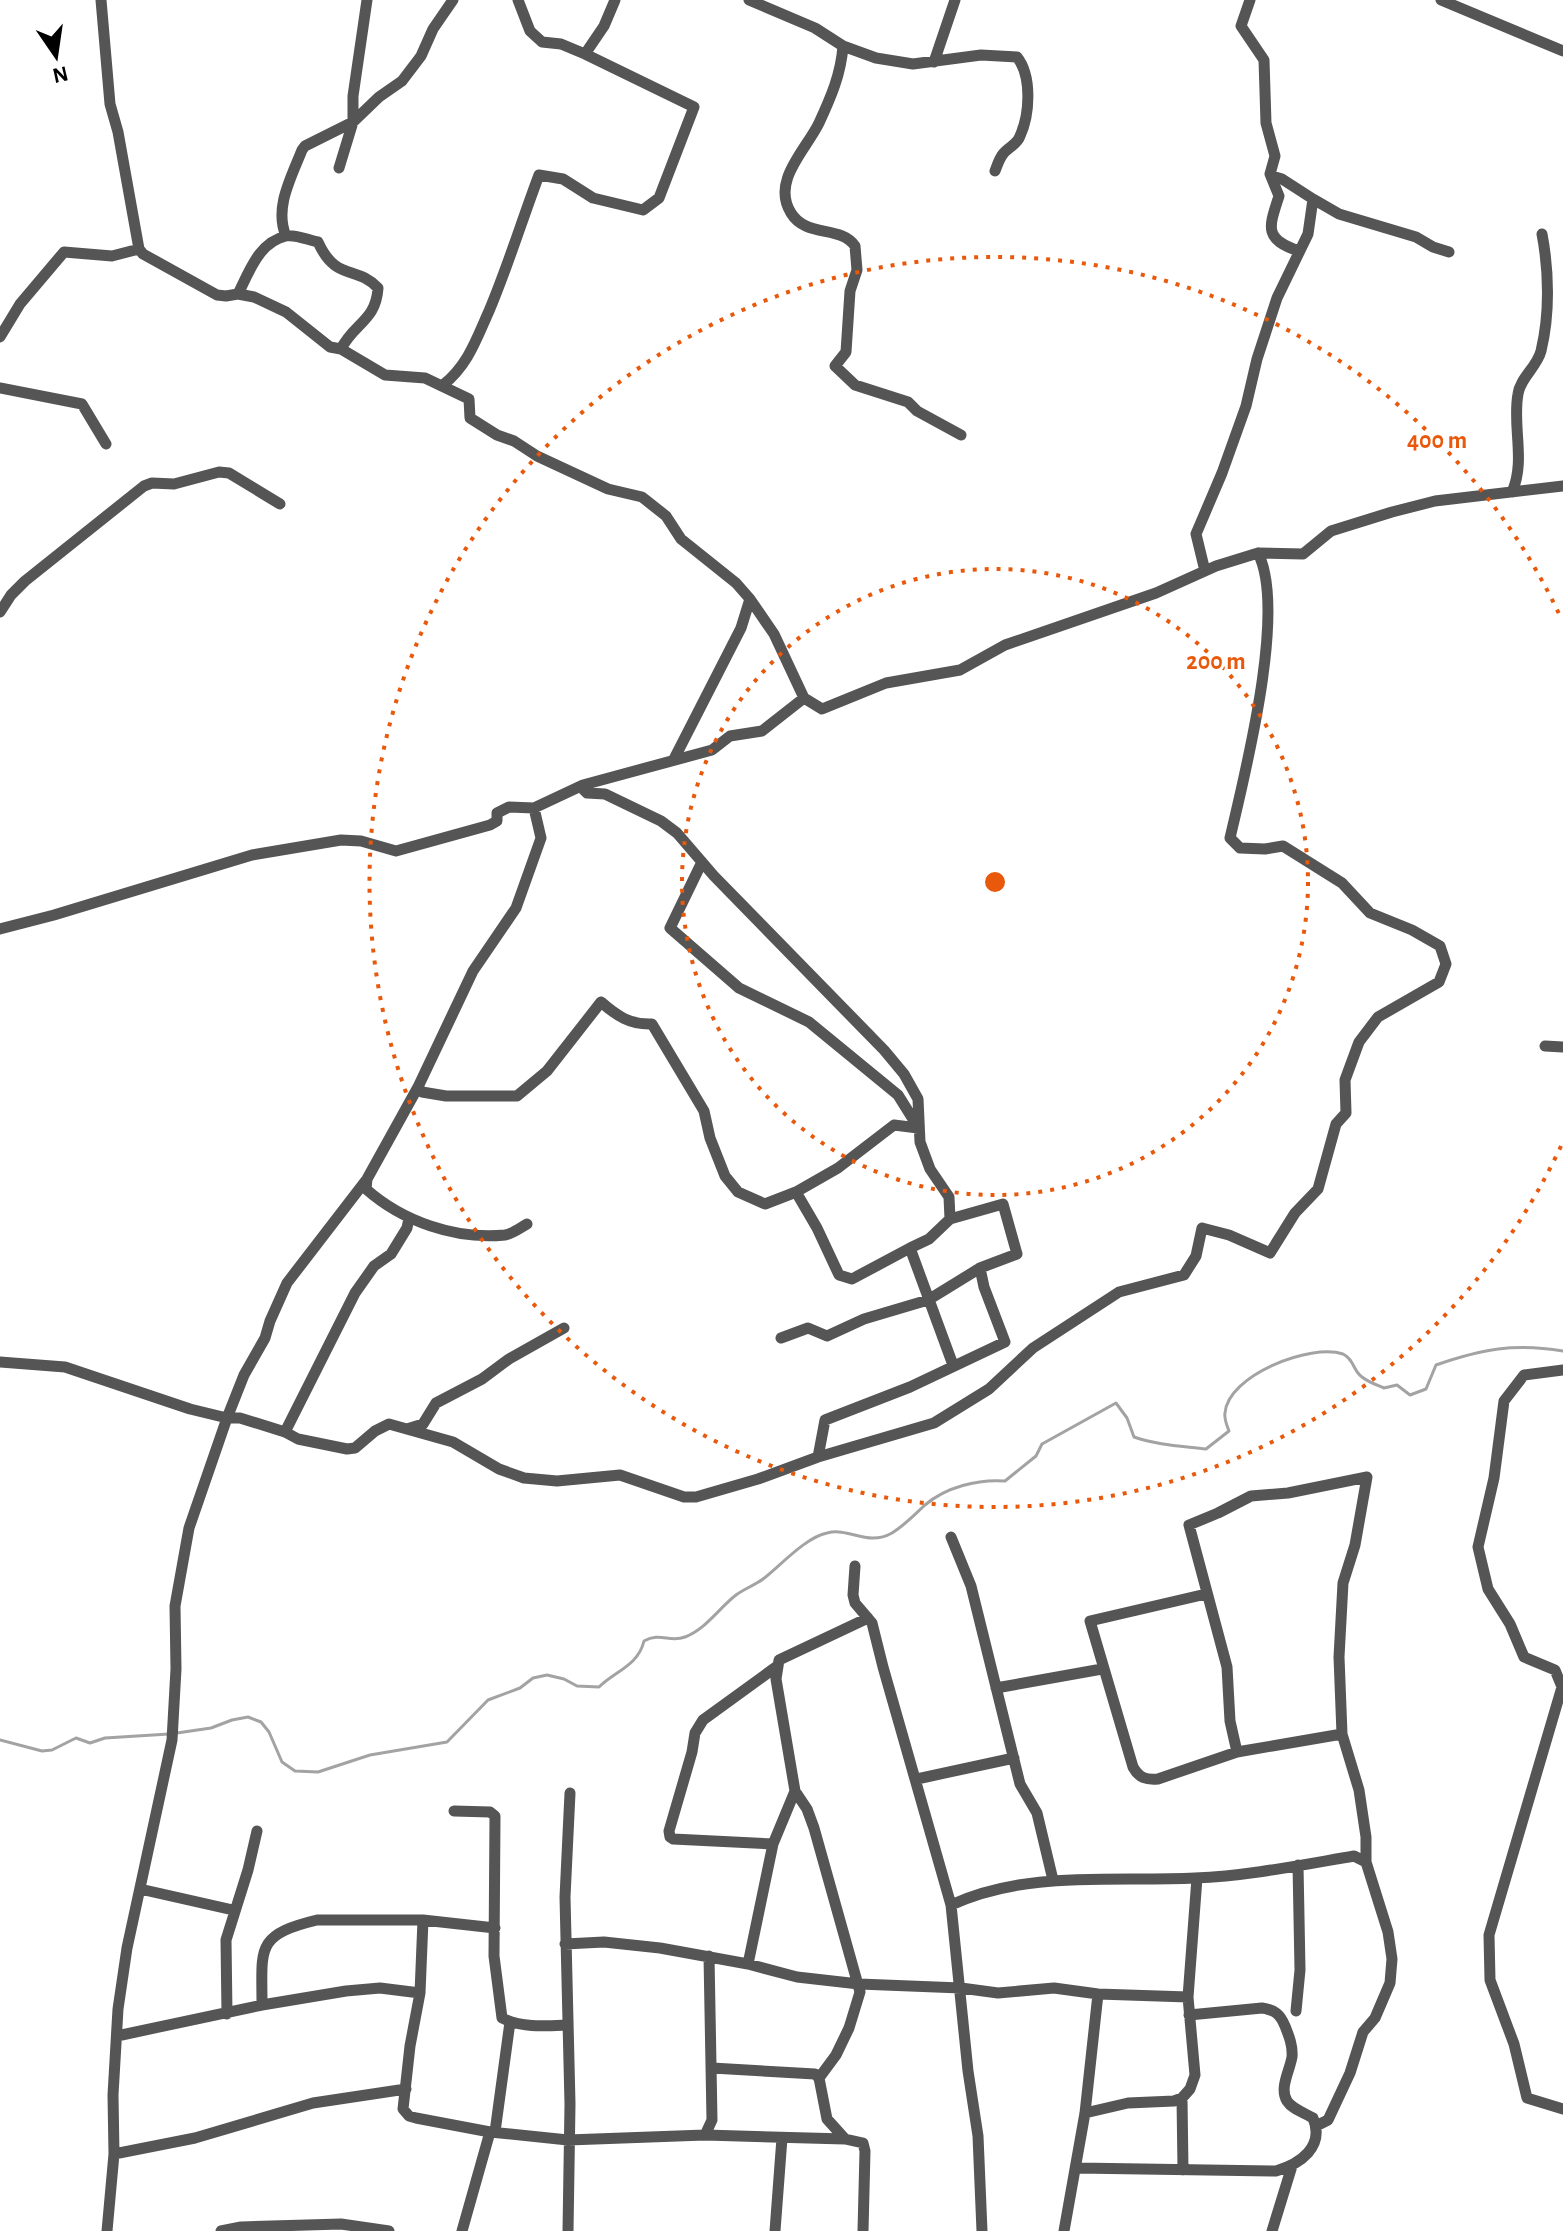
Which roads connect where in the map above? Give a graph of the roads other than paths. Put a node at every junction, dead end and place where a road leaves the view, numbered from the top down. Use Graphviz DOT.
graph roads {
  1 [pos="101,0"];
  2 [pos="367,0"];
  3 [pos="453,0"];
  4 [pos="518,0"];
  5 [pos="615,0"];
  6 [pos="749,0"];
  7 [pos="955,0"];
  8 [pos="1250,0"];
  9 [pos="1441,0"];
  10 [pos="843,46"];
  11 [pos="1563,51"];
  12 [pos="585,54"];
  13 [pos="934,62"];
  14 [pos="353,96"];
  15 [pos="379,97"];
  16 [pos="353,122"];
  17 [pos="339,168"];
  18 [pos="995,171"];
  19 [pos="1272,176"];
  20 [pos="1313,199"];
  21 [pos="1542,234"];
  22 [pos="286,236"];
  23 [pos="139,249"];
  24 [pos="1299,251"];
  25 [pos="1449,252"];
  26 [pos="238,294"];
  27 [pos="0,337"];
  28 [pos="341,349"];
  29 [pos="443,385"];
  30 [pos="0,388"];
  31 [pos="961,435"];
  32 [pos="106,444"];
  33 [pos="1563,486"];
  34 [pos="1512,492"];
  35 [pos="280,504"];
  36 [pos="1258,553"];
  37 [pos="1205,571"];
  38 [pos="750,599"];
  39 [pos="0,612"];
  40 [pos="804,698"];
  41 [pos="674,759"];
  42 [pos="582,788"];
  43 [pos="534,808"];
  44 [pos="702,862"];
  45 [pos="0,929"];
  46 [pos="1545,1046"];
  47 [pos="1563,1047"];
  48 [pos="418,1087"];
  49 [pos="918,1128"];
  50 [pos="367,1179"];
  51 [pos="796,1192"];
  52 [pos="409,1218"];
  53 [pos="950,1219"];
  54 [pos="527,1224"];
  55 [pos="910,1248"];
  56 [pos="980,1268"];
  57 [pos="928,1300"];
  58 [pos="564,1328"];
  59 [pos="781,1338"];
  60 [pos="0,1362"];
  61 [pos="953,1365"];
  62 [pos="1563,1370"];
  63 [pos="227,1418"];
  64 [pos="401,1429"];
  65 [pos="285,1432"];
  66 [pos="818,1457"];
  67 [pos="951,1537"];
  68 [pos="855,1566"];
  69 [pos="1206,1594"];
  70 [pos="868,1618"];
  71 [pos="776,1667"];
  72 [pos="1102,1669"];
  73 [pos="1563,1687"];
  74 [pos="996,1688"];
  75 [pos="1342,1734"];
  76 [pos="1237,1752"];
  77 [pos="1014,1758"];
  78 [pos="917,1779"];
  79 [pos="795,1791"];
  80 [pos="570,1793"];
  81 [pos="454,1811"];
  82 [pos="257,1831"];
  83 [pos="773,1844"];
  84 [pos="1366,1862"];
  85 [pos="1298,1865"];
  86 [pos="1197,1878"];
  87 [pos="1053,1880"];
  88 [pos="140,1889"];
  89 [pos="951,1905"];
  90 [pos="233,1910"];
  91 [pos="423,1920"];
  92 [pos="495,1928"];
  93 [pos="565,1944"];
  94 [pos="709,1956"];
  95 [pos="748,1964"];
  96 [pos="859,1984"];
  97 [pos="961,1988"];
  98 [pos="420,1993"];
  99 [pos="1098,1994"];
  100 [pos="1188,1997"];
  101 [pos="262,2005"];
  102 [pos="1296,2011"];
  103 [pos="227,2014"];
  104 [pos="1189,2015"];
  105 [pos="510,2022"];
  106 [pos="566,2025"];
  107 [pos="117,2036"];
  108 [pos="712,2068"];
  109 [pos="819,2078"];
  110 [pos="406,2089"];
  111 [pos="1182,2098"];
  112 [pos="1563,2109"];
  113 [pos="1085,2113"];
  114 [pos="1316,2126"];
  115 [pos="492,2132"];
  116 [pos="705,2135"];
  117 [pos="782,2138"];
  118 [pos="845,2139"];
  119 [pos="568,2140"];
  120 [pos="114,2154"];
  121 [pos="1292,2166"];
  122 [pos="1077,2168"];
  123 [pos="1183,2170"];
  124 [pos="107,2231"];
  125 [pos="221,2231"];
  126 [pos="389,2231"];
  127 [pos="462,2231"];
  128 [pos="568,2231"];
  129 [pos="775,2231"];
  130 [pos="863,2231"];
  131 [pos="982,2231"];
  132 [pos="1064,2231"];
  133 [pos="1272,2231"];
  1 -- 23 [label="street"];
  2 -- 14 [label="street"];
  3 -- 15 [label="street"];
  4 -- 12 [label="street"];
  5 -- 12 [label="street"];
  6 -- 10 [label="street"];
  7 -- 13 [label="street"];
  8 -- 19 [label="street"];
  9 -- 11 [label="street"];
  10 -- 13 [label="street"];
  10 -- 31 [label="street"];
  12 -- 29 [label="street"];
  13 -- 18 [label="street"];
  14 -- 15 [label="street"];
  14 -- 16 [label="street"];
  15 -- 16 [label="street"];
  16 -- 17 [label="street"];
  16 -- 22 [label="street"];
  19 -- 20 [label="street"];
  19 -- 24 [label="street"];
  20 -- 24 [label="street"];
  20 -- 25 [label="street"];
  21 -- 34 [label="street"];
  22 -- 26 [label="street"];
  22 -- 28 [label="street"];
  23 -- 26 [label="street"];
  23 -- 27 [label="street"];
  24 -- 37 [label="street"];
  26 -- 28 [label="street"];
  28 -- 29 [label="street"];
  29 -- 38 [label="street"];
  30 -- 32 [label="street"];
  33 -- 34 [label="street"];
  34 -- 36 [label="street"];
  35 -- 39 [label="street"];
  36 -- 37 [label="street"];
  36 -- 66 [label="street"];
  37 -- 40 [label="street"];
  38 -- 40 [label="street"];
  38 -- 41 [label="street"];
  40 -- 41 [label="street"];
  41 -- 42 [label="street"];
  42 -- 43 [label="street"];
  42 -- 44 [label="street"];
  43 -- 45 [label="street"];
  43 -- 48 [label="street"];
  44 -- 49 [label="street"];
  44 -- 49 [label="street"];
  46 -- 47 [label="street"];
  48 -- 50 [label="street"];
  48 -- 51 [label="street"];
  49 -- 51 [label="street"];
  49 -- 53 [label="street"];
  50 -- 52 [label="street"];
  50 -- 63 [label="street"];
  51 -- 55 [label="street"];
  52 -- 54 [label="street"];
  52 -- 65 [label="street"];
  53 -- 55 [label="street"];
  53 -- 56 [label="street"];
  55 -- 57 [label="street"];
  56 -- 57 [label="street"];
  56 -- 61 [label="street"];
  57 -- 59 [label="street"];
  57 -- 61 [label="street"];
  58 -- 64 [label="street"];
  60 -- 63 [label="street"];
  61 -- 66 [label="street"];
  62 -- 73 [label="street"];
  63 -- 65 [label="street"];
  63 -- 88 [label="street"];
  64 -- 65 [label="street"];
  64 -- 66 [label="street"];
  67 -- 74 [label="street"];
  68 -- 70 [label="street"];
  69 -- 72 [label="street"];
  69 -- 75 [label="street"];
  69 -- 76 [label="street"];
  70 -- 71 [label="street"];
  70 -- 78 [label="street"];
  71 -- 79 [label="street"];
  71 -- 83 [label="street"];
  72 -- 74 [label="street"];
  72 -- 76 [label="street"];
  73 -- 112 [label="street"];
  74 -- 77 [label="street"];
  75 -- 76 [label="street"];
  75 -- 84 [label="street"];
  77 -- 78 [label="street"];
  77 -- 87 [label="street"];
  78 -- 89 [label="street"];
  79 -- 83 [label="street"];
  79 -- 96 [label="street"];
  80 -- 93 [label="street"];
  81 -- 92 [label="street"];
  82 -- 90 [label="street"];
  83 -- 95 [label="street"];
  84 -- 85 [label="street"];
  84 -- 114 [label="street"];
  85 -- 86 [label="street"];
  85 -- 102 [label="street"];
  86 -- 87 [label="street"];
  86 -- 100 [label="street"];
  87 -- 89 [label="street"];
  88 -- 90 [label="street"];
  88 -- 107 [label="street"];
  89 -- 97 [label="street"];
  90 -- 103 [label="street"];
  91 -- 92 [label="street"];
  91 -- 98 [label="street"];
  91 -- 101 [label="street"];
  92 -- 105 [label="street"];
  93 -- 94 [label="street"];
  93 -- 106 [label="street"];
  94 -- 95 [label="street"];
  94 -- 108 [label="street"];
  95 -- 96 [label="street"];
  96 -- 97 [label="street"];
  96 -- 109 [label="street"];
  97 -- 99 [label="street"];
  97 -- 131 [label="street"];
  98 -- 101 [label="street"];
  98 -- 110 [label="street"];
  99 -- 100 [label="street"];
  99 -- 113 [label="street"];
  100 -- 104 [label="street"];
  101 -- 103 [label="street"];
  103 -- 107 [label="street"];
  104 -- 111 [label="street"];
  104 -- 114 [label="street"];
  105 -- 106 [label="street"];
  105 -- 115 [label="street"];
  106 -- 119 [label="street"];
  107 -- 120 [label="street"];
  108 -- 109 [label="street"];
  108 -- 116 [label="street"];
  109 -- 118 [label="street"];
  110 -- 115 [label="street"];
  110 -- 120 [label="street"];
  111 -- 113 [label="street"];
  111 -- 123 [label="street"];
  113 -- 122 [label="street"];
  114 -- 121 [label="street"];
  115 -- 119 [label="street"];
  115 -- 127 [label="street"];
  116 -- 117 [label="street"];
  116 -- 119 [label="street"];
  117 -- 118 [label="street"];
  117 -- 129 [label="street"];
  118 -- 130 [label="street"];
  119 -- 128 [label="street"];
  120 -- 124 [label="street"];
  121 -- 123 [label="street"];
  121 -- 133 [label="street"];
  122 -- 123 [label="street"];
  122 -- 132 [label="street"];
  125 -- 126 [label="street"];
}
